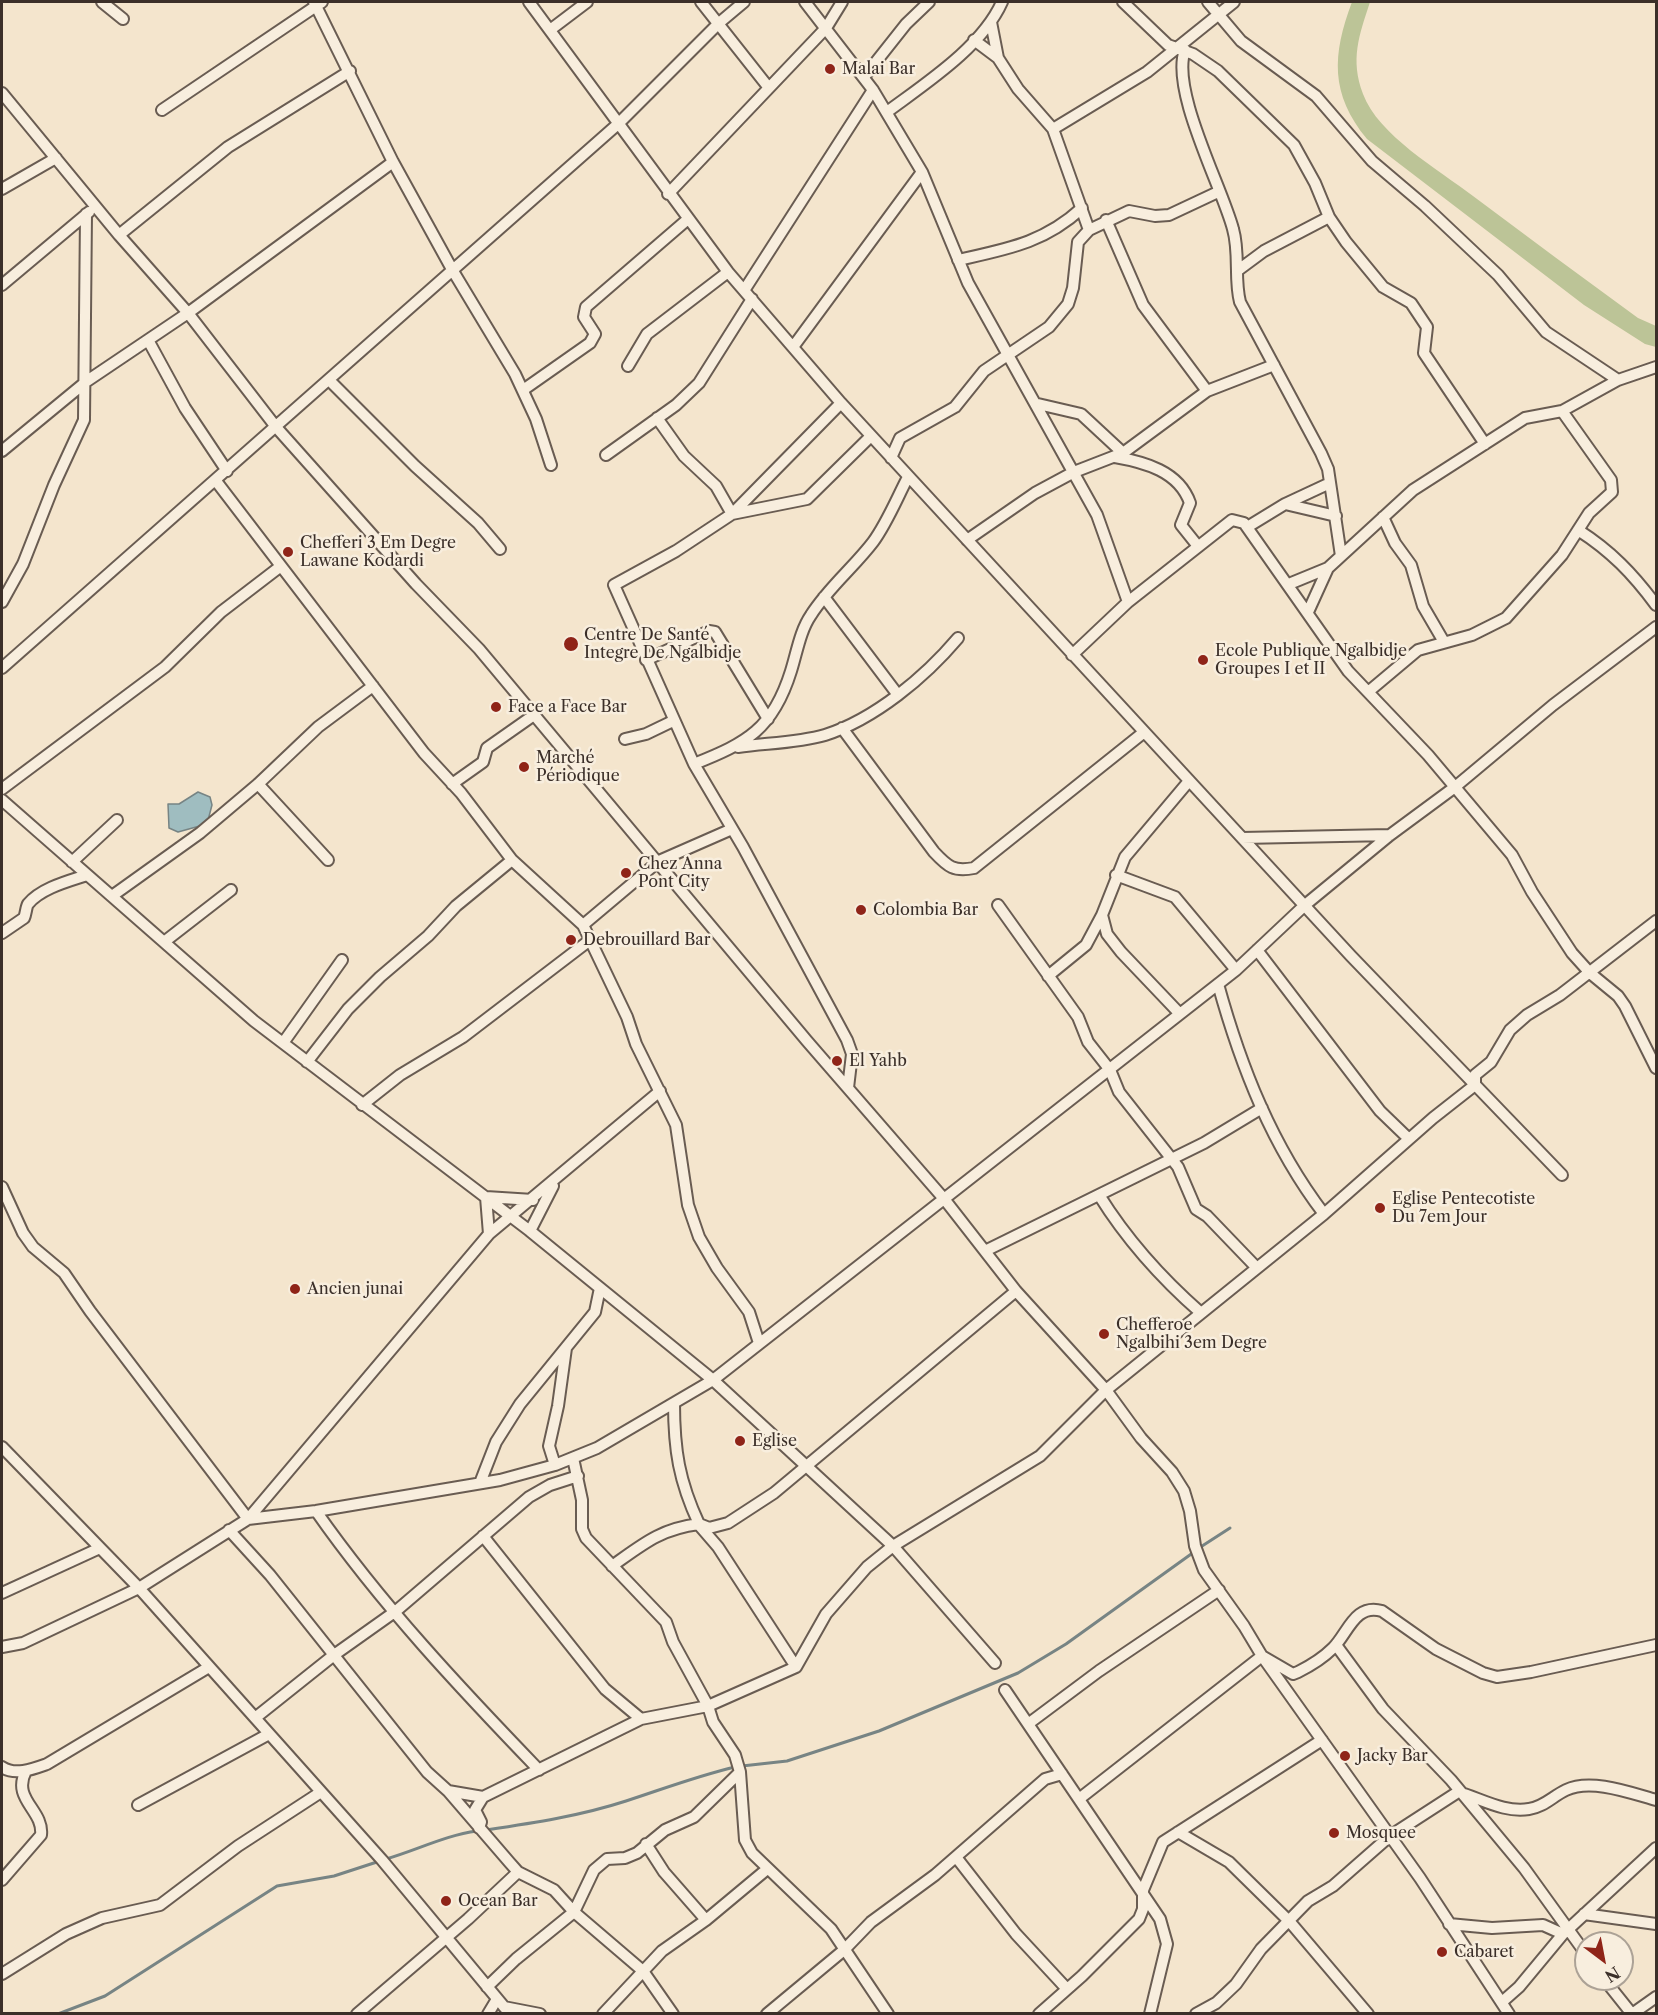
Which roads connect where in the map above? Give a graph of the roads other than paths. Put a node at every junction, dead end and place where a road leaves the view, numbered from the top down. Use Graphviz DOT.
graph roads {
  1 [pos="102,2"];
  2 [pos="529,2"];
  3 [pos="587,2"];
  4 [pos="701,2"];
  5 [pos="744,2"];
  6 [pos="805,2"];
  7 [pos="842,2"];
  8 [pos="1002,2"];
  9 [pos="1123,2"];
  10 [pos="1208,2"];
  11 [pos="1234,2"];
  12 [pos="318,3"];
  13 [pos="922,3"];
  14 [pos="1217,13"];
  15 [pos="123,19"];
  16 [pos="719,22"];
  17 [pos="991,22"];
  18 [pos="826,28"];
  19 [pos="550,30"];
  20 [pos="974,40"];
  21 [pos="1180,49"];
  22 [pos="998,58"];
  23 [pos="350,71"];
  24 [pos="864,77"];
  25 [pos="769,88"];
  26 [pos="873,90"];
  27 [pos="2,93"];
  28 [pos="162,110"];
  29 [pos="887,112"];
  30 [pos="618,124"];
  31 [pos="1053,129"];
  32 [pos="56,158"];
  33 [pos="393,162"];
  34 [pos="922,172"];
  35 [pos="2,189"];
  36 [pos="1218,192"];
  37 [pos="669,194"];
  38 [pos="96,206"];
  39 [pos="1082,208"];
  40 [pos="87,214"];
  41 [pos="1329,217"];
  42 [pos="688,219"];
  43 [pos="1106,220"];
  44 [pos="1089,230"];
  45 [pos="119,235"];
  46 [pos="958,260"];
  47 [pos="453,271"];
  48 [pos="1237,271"];
  49 [pos="728,272"];
  50 [pos="2,285"];
  51 [pos="745,289"];
  52 [pos="752,299"];
  53 [pos="188,313"];
  54 [pos="148,340"];
  55 [pos="793,347"];
  56 [pos="1010,356"];
  57 [pos="1274,365"];
  58 [pos="628,366"];
  59 [pos="1656,367"];
  60 [pos="329,380"];
  61 [pos="1618,380"];
  62 [pos="87,381"];
  63 [pos="523,390"];
  64 [pos="1208,391"];
  65 [pos="841,403"];
  66 [pos="1038,404"];
  67 [pos="1562,411"];
  68 [pos="657,418"];
  69 [pos="276,427"];
  70 [pos="871,436"];
  71 [pos="1485,444"];
  72 [pos="2,451"];
  73 [pos="606,455"];
  74 [pos="1119,455"];
  75 [pos="891,458"];
  76 [pos="551,465"];
  77 [pos="227,471"];
  78 [pos="1074,472"];
  79 [pos="908,477"];
  80 [pos="216,481"];
  81 [pos="1330,483"];
  82 [pos="1285,504"];
  83 [pos="732,514"];
  84 [pos="1336,516"];
  85 [pos="1383,517"];
  86 [pos="1249,526"];
  87 [pos="1578,530"];
  88 [pos="966,540"];
  89 [pos="1197,545"];
  90 [pos="500,549"];
  91 [pos="1341,556"];
  92 [pos="281,566"];
  93 [pos="1328,568"];
  94 [pos="1289,584"];
  95 [pos="824,597"];
  96 [pos="2,602"];
  97 [pos="1128,602"];
  98 [pos="1656,605"];
  99 [pos="1308,612"];
  100 [pos="1656,632"];
  101 [pos="958,638"];
  102 [pos="1444,642"];
  103 [pos="1072,655"];
  104 [pos="646,660"];
  105 [pos="2,668"];
  106 [pos="373,686"];
  107 [pos="1368,692"];
  108 [pos="898,694"];
  109 [pos="534,715"];
  110 [pos="768,719"];
  111 [pos="673,721"];
  112 [pos="842,728"];
  113 [pos="1143,733"];
  114 [pos="625,739"];
  115 [pos="735,748"];
  116 [pos="694,764"];
  117 [pos="1189,781"];
  118 [pos="258,784"];
  119 [pos="452,784"];
  120 [pos="1455,787"];
  121 [pos="2,789"];
  122 [pos="2,800"];
  123 [pos="117,820"];
  124 [pos="732,829"];
  125 [pos="1390,835"];
  126 [pos="1242,838"];
  127 [pos="328,860"];
  128 [pos="512,860"];
  129 [pos="658,861"];
  130 [pos="72,862"];
  131 [pos="87,875"];
  132 [pos="1116,875"];
  133 [pos="231,890"];
  134 [pos="112,896"];
  135 [pos="998,904"];
  136 [pos="1305,905"];
  137 [pos="1102,915"];
  138 [pos="1656,921"];
  139 [pos="583,925"];
  140 [pos="1094,927"];
  141 [pos="2,933"];
  142 [pos="1107,934"];
  143 [pos="590,940"];
  144 [pos="164,942"];
  145 [pos="1257,950"];
  146 [pos="342,960"];
  147 [pos="1236,970"];
  148 [pos="1590,973"];
  149 [pos="1048,976"];
  150 [pos="1218,984"];
  151 [pos="1180,1014"];
  152 [pos="283,1043"];
  153 [pos="307,1062"];
  154 [pos="1656,1068"];
  155 [pos="1110,1070"];
  156 [pos="1475,1085"];
  157 [pos="848,1088"];
  158 [pos="660,1091"];
  159 [pos="375,1096"];
  160 [pos="362,1105"];
  161 [pos="1262,1108"];
  162 [pos="374,1114"];
  163 [pos="1409,1139"];
  164 [pos="1172,1158"];
  165 [pos="1562,1176"];
  166 [pos="555,1180"];
  167 [pos="2,1187"];
  168 [pos="1099,1195"];
  169 [pos="486,1197"];
  170 [pos="533,1200"];
  171 [pos="945,1200"];
  172 [pos="1324,1214"];
  173 [pos="511,1218"];
  174 [pos="530,1231"];
  175 [pos="489,1234"];
  176 [pos="987,1250"];
  177 [pos="1257,1268"];
  178 [pos="600,1288"];
  179 [pos="1016,1291"];
  180 [pos="1201,1313"];
  181 [pos="759,1343"];
  182 [pos="566,1348"];
  183 [pos="714,1380"];
  184 [pos="1106,1390"];
  185 [pos="674,1403"];
  186 [pos="2,1447"];
  187 [pos="573,1458"];
  188 [pos="555,1465"];
  189 [pos="803,1466"];
  190 [pos="578,1476"];
  191 [pos="480,1483"];
  192 [pos="316,1511"];
  193 [pos="248,1519"];
  194 [pos="699,1524"];
  195 [pos="229,1530"];
  196 [pos="483,1536"];
  197 [pos="893,1546"];
  198 [pos="100,1548"];
  199 [pos="612,1566"];
  200 [pos="138,1588"];
  201 [pos="1219,1590"];
  202 [pos="2,1593"];
  203 [pos="396,1611"];
  204 [pos="1336,1645"];
  205 [pos="1656,1645"];
  206 [pos="2,1647"];
  207 [pos="334,1655"];
  208 [pos="1262,1656"];
  209 [pos="994,1663"];
  210 [pos="209,1667"];
  211 [pos="796,1667"];
  212 [pos="1005,1690"];
  213 [pos="708,1706"];
  214 [pos="255,1718"];
  215 [pos="641,1719"];
  216 [pos="1028,1724"];
  217 [pos="269,1734"];
  218 [pos="1322,1740"];
  219 [pos="2,1767"];
  220 [pos="539,1770"];
  221 [pos="26,1771"];
  222 [pos="740,1772"];
  223 [pos="1062,1774"];
  224 [pos="448,1791"];
  225 [pos="1458,1791"];
  226 [pos="321,1792"];
  227 [pos="483,1797"];
  228 [pos="1079,1798"];
  229 [pos="1656,1800"];
  230 [pos="138,1805"];
  231 [pos="479,1828"];
  232 [pos="1178,1832"];
  233 [pos="1390,1836"];
  234 [pos="646,1845"];
  235 [pos="1656,1848"];
  236 [pos="956,1857"];
  237 [pos="766,1870"];
  238 [pos="518,1872"];
  239 [pos="2,1880"];
  240 [pos="1143,1890"];
  241 [pos="574,1912"];
  242 [pos="1584,1914"];
  243 [pos="706,1920"];
  244 [pos="1290,1922"];
  245 [pos="1449,1924"];
  246 [pos="1656,1924"];
  247 [pos="1566,1931"];
  248 [pos="446,1938"];
  249 [pos="1574,1940"];
  250 [pos="844,1950"];
  251 [pos="643,1971"];
  252 [pos="2,1974"];
  253 [pos="487,1987"];
  254 [pos="1067,1989"];
  255 [pos="1614,1991"];
  256 [pos="1656,1997"];
  257 [pos="504,2006"];
  258 [pos="1506,2010"];
  259 [pos="357,2013"];
  260 [pos="488,2013"];
  261 [pos="540,2013"];
  262 [pos="603,2013"];
  263 [pos="673,2013"];
  264 [pos="767,2013"];
  265 [pos="888,2013"];
  266 [pos="1039,2013"];
  267 [pos="1150,2013"];
  268 [pos="1195,2013"];
  269 [pos="1368,2013"];
  270 [pos="1632,2013"];
  1 -- 15 [label="street"];
  2 -- 19 [label="street"];
  3 -- 19 [label="street"];
  4 -- 16 [label="street"];
  5 -- 16 [label="street"];
  6 -- 18 [label="street"];
  7 -- 18 [label="street"];
  8 -- 17 [label="street"];
  9 -- 21 [label="street"];
  10 -- 14 [label="street"];
  11 -- 14 [label="street"];
  12 -- 23 [label="street"];
  12 -- 28 [label="street"];
  13 -- 24 [label="street"];
  14 -- 21 [label="street"];
  14 -- 61 [label="street"];
  16 -- 25 [label="street"];
  16 -- 30 [label="street"];
  17 -- 20 [label="street"];
  17 -- 22 [label="street"];
  18 -- 24 [label="street"];
  18 -- 25 [label="street"];
  19 -- 30 [label="street"];
  20 -- 22 [label="street"];
  20 -- 29 [label="street"];
  21 -- 31 [label="street"];
  21 -- 36 [label="street"];
  21 -- 41 [label="street"];
  22 -- 31 [label="street"];
  23 -- 33 [label="street"];
  23 -- 45 [label="street"];
  24 -- 26 [label="street"];
  25 -- 37 [label="street"];
  26 -- 29 [label="street"];
  26 -- 51 [label="street"];
  27 -- 32 [label="street"];
  29 -- 34 [label="street"];
  30 -- 37 [label="street"];
  30 -- 47 [label="street"];
  31 -- 39 [label="street"];
  32 -- 35 [label="street"];
  32 -- 38 [label="street"];
  33 -- 47 [label="street"];
  33 -- 53 [label="street"];
  34 -- 46 [label="street"];
  34 -- 55 [label="street"];
  36 -- 43 [label="street"];
  36 -- 48 [label="street"];
  37 -- 42 [label="street"];
  38 -- 40 [label="street"];
  38 -- 45 [label="street"];
  39 -- 44 [label="street"];
  39 -- 46 [label="street"];
  40 -- 50 [label="street"];
  40 -- 62 [label="street"];
  41 -- 48 [label="street"];
  41 -- 71 [label="street"];
  42 -- 49 [label="street"];
  42 -- 63 [label="street"];
  43 -- 44 [label="street"];
  43 -- 64 [label="street"];
  44 -- 56 [label="street"];
  45 -- 53 [label="street"];
  46 -- 56 [label="street"];
  47 -- 60 [label="street"];
  47 -- 63 [label="street"];
  48 -- 57 [label="street"];
  49 -- 51 [label="street"];
  49 -- 58 [label="street"];
  51 -- 52 [label="street"];
  52 -- 55 [label="street"];
  52 -- 68 [label="street"];
  53 -- 54 [label="street"];
  53 -- 69 [label="street"];
  54 -- 62 [label="street"];
  54 -- 77 [label="street"];
  55 -- 65 [label="street"];
  56 -- 66 [label="street"];
  56 -- 75 [label="street"];
  57 -- 64 [label="street"];
  57 -- 81 [label="street"];
  59 -- 61 [label="street"];
  60 -- 69 [label="street"];
  60 -- 90 [label="street"];
  61 -- 67 [label="street"];
  62 -- 72 [label="street"];
  62 -- 96 [label="street"];
  63 -- 76 [label="street"];
  64 -- 74 [label="street"];
  65 -- 70 [label="street"];
  65 -- 83 [label="street"];
  66 -- 74 [label="street"];
  66 -- 78 [label="street"];
  67 -- 71 [label="street"];
  67 -- 87 [label="street"];
  68 -- 73 [label="street"];
  68 -- 83 [label="street"];
  69 -- 77 [label="street"];
  69 -- 109 [label="street"];
  70 -- 75 [label="street"];
  70 -- 83 [label="street"];
  71 -- 85 [label="street"];
  74 -- 78 [label="street"];
  74 -- 89 [label="street"];
  75 -- 79 [label="street"];
  77 -- 80 [label="street"];
  78 -- 88 [label="street"];
  78 -- 97 [label="street"];
  79 -- 88 [label="street"];
  79 -- 95 [label="street"];
  80 -- 92 [label="street"];
  80 -- 105 [label="street"];
  81 -- 82 [label="street"];
  81 -- 84 [label="street"];
  82 -- 84 [label="street"];
  82 -- 86 [label="street"];
  83 -- 104 [label="street"];
  84 -- 91 [label="street"];
  85 -- 91 [label="street"];
  85 -- 102 [label="street"];
  86 -- 89 [label="street"];
  86 -- 94 [label="street"];
  87 -- 98 [label="street"];
  87 -- 102 [label="street"];
  88 -- 103 [label="street"];
  89 -- 97 [label="street"];
  91 -- 93 [label="street"];
  92 -- 106 [label="street"];
  92 -- 121 [label="street"];
  93 -- 94 [label="street"];
  93 -- 99 [label="street"];
  94 -- 99 [label="street"];
  95 -- 108 [label="street"];
  95 -- 110 [label="street"];
  97 -- 103 [label="street"];
  99 -- 107 [label="street"];
  100 -- 120 [label="street"];
  101 -- 108 [label="street"];
  102 -- 107 [label="street"];
  103 -- 113 [label="street"];
  104 -- 110 [label="street"];
  104 -- 111 [label="street"];
  106 -- 118 [label="street"];
  106 -- 119 [label="street"];
  107 -- 120 [label="street"];
  108 -- 112 [label="street"];
  109 -- 119 [label="street"];
  109 -- 129 [label="street"];
  110 -- 115 [label="street"];
  111 -- 114 [label="street"];
  111 -- 116 [label="street"];
  112 -- 113 [label="street"];
  112 -- 115 [label="street"];
  113 -- 117 [label="street"];
  115 -- 116 [label="street"];
  116 -- 124 [label="street"];
  117 -- 126 [label="street"];
  117 -- 132 [label="street"];
  118 -- 127 [label="street"];
  118 -- 134 [label="street"];
  119 -- 128 [label="street"];
  120 -- 125 [label="street"];
  120 -- 148 [label="street"];
  122 -- 130 [label="street"];
  123 -- 130 [label="street"];
  124 -- 129 [label="street"];
  124 -- 157 [label="street"];
  125 -- 126 [label="street"];
  125 -- 136 [label="street"];
  126 -- 136 [label="street"];
  128 -- 139 [label="street"];
  128 -- 153 [label="street"];
  129 -- 139 [label="street"];
  129 -- 157 [label="street"];
  130 -- 131 [label="street"];
  131 -- 134 [label="street"];
  131 -- 141 [label="street"];
  132 -- 137 [label="street"];
  132 -- 147 [label="street"];
  133 -- 144 [label="street"];
  134 -- 144 [label="street"];
  135 -- 149 [label="street"];
  136 -- 145 [label="street"];
  136 -- 156 [label="street"];
  137 -- 140 [label="street"];
  137 -- 142 [label="street"];
  138 -- 148 [label="street"];
  139 -- 143 [label="street"];
  140 -- 142 [label="street"];
  140 -- 149 [label="street"];
  142 -- 151 [label="street"];
  143 -- 158 [label="street"];
  143 -- 159 [label="street"];
  144 -- 152 [label="street"];
  145 -- 147 [label="street"];
  145 -- 163 [label="street"];
  146 -- 152 [label="street"];
  147 -- 150 [label="street"];
  148 -- 154 [label="street"];
  148 -- 156 [label="street"];
  149 -- 155 [label="street"];
  150 -- 151 [label="street"];
  150 -- 161 [label="street"];
  151 -- 155 [label="street"];
  152 -- 153 [label="street"];
  153 -- 160 [label="street"];
  155 -- 164 [label="street"];
  155 -- 171 [label="street"];
  156 -- 163 [label="street"];
  156 -- 165 [label="street"];
  157 -- 171 [label="street"];
  158 -- 166 [label="street"];
  158 -- 181 [label="street"];
  159 -- 160 [label="street"];
  159 -- 162 [label="street"];
  160 -- 162 [label="street"];
  161 -- 164 [label="street"];
  161 -- 172 [label="street"];
  162 -- 169 [label="street"];
  163 -- 172 [label="street"];
  164 -- 168 [label="street"];
  164 -- 177 [label="street"];
  166 -- 170 [label="street"];
  166 -- 174 [label="street"];
  167 -- 193 [label="street"];
  168 -- 176 [label="street"];
  168 -- 180 [label="street"];
  169 -- 170 [label="street"];
  169 -- 173 [label="street"];
  169 -- 175 [label="street"];
  170 -- 173 [label="street"];
  171 -- 176 [label="street"];
  171 -- 181 [label="street"];
  172 -- 177 [label="street"];
  173 -- 174 [label="street"];
  173 -- 175 [label="street"];
  174 -- 178 [label="street"];
  175 -- 193 [label="street"];
  176 -- 179 [label="street"];
  177 -- 180 [label="street"];
  178 -- 182 [label="street"];
  178 -- 183 [label="street"];
  179 -- 184 [label="street"];
  179 -- 189 [label="street"];
  180 -- 184 [label="street"];
  181 -- 183 [label="street"];
  182 -- 188 [label="street"];
  182 -- 191 [label="street"];
  183 -- 185 [label="street"];
  183 -- 189 [label="street"];
  184 -- 197 [label="street"];
  184 -- 201 [label="street"];
  185 -- 187 [label="street"];
  185 -- 194 [label="street"];
  186 -- 198 [label="street"];
  187 -- 188 [label="street"];
  187 -- 190 [label="street"];
  188 -- 191 [label="street"];
  189 -- 194 [label="street"];
  189 -- 197 [label="street"];
  190 -- 196 [label="street"];
  190 -- 199 [label="street"];
  191 -- 192 [label="street"];
  192 -- 193 [label="street"];
  192 -- 203 [label="street"];
  193 -- 195 [label="street"];
  194 -- 199 [label="street"];
  194 -- 211 [label="street"];
  195 -- 200 [label="street"];
  195 -- 207 [label="street"];
  196 -- 203 [label="street"];
  196 -- 215 [label="street"];
  197 -- 209 [label="street"];
  197 -- 211 [label="street"];
  198 -- 200 [label="street"];
  198 -- 202 [label="street"];
  199 -- 213 [label="street"];
  200 -- 206 [label="street"];
  200 -- 210 [label="street"];
  201 -- 208 [label="street"];
  201 -- 216 [label="street"];
  203 -- 207 [label="street"];
  203 -- 220 [label="street"];
  204 -- 205 [label="street"];
  204 -- 208 [label="street"];
  204 -- 225 [label="street"];
  207 -- 214 [label="street"];
  207 -- 224 [label="street"];
  208 -- 218 [label="street"];
  208 -- 228 [label="street"];
  210 -- 214 [label="street"];
  210 -- 221 [label="street"];
  211 -- 213 [label="street"];
  212 -- 216 [label="street"];
  213 -- 215 [label="street"];
  213 -- 222 [label="street"];
  214 -- 217 [label="street"];
  215 -- 220 [label="street"];
  216 -- 223 [label="street"];
  217 -- 226 [label="street"];
  217 -- 230 [label="street"];
  218 -- 232 [label="street"];
  218 -- 233 [label="street"];
  219 -- 221 [label="street"];
  220 -- 227 [label="street"];
  221 -- 239 [label="street"];
  222 -- 234 [label="street"];
  222 -- 237 [label="street"];
  223 -- 228 [label="street"];
  223 -- 236 [label="street"];
  224 -- 227 [label="street"];
  224 -- 231 [label="street"];
  225 -- 229 [label="street"];
  225 -- 233 [label="street"];
  225 -- 247 [label="street"];
  226 -- 248 [label="street"];
  226 -- 252 [label="street"];
  227 -- 231 [label="street"];
  228 -- 240 [label="street"];
  231 -- 238 [label="street"];
  232 -- 240 [label="street"];
  232 -- 244 [label="street"];
  233 -- 244 [label="street"];
  233 -- 245 [label="street"];
  234 -- 241 [label="street"];
  234 -- 243 [label="street"];
  235 -- 242 [label="street"];
  236 -- 250 [label="street"];
  236 -- 254 [label="street"];
  237 -- 243 [label="street"];
  237 -- 250 [label="street"];
  238 -- 241 [label="street"];
  238 -- 248 [label="street"];
  240 -- 254 [label="street"];
  240 -- 267 [label="street"];
  241 -- 251 [label="street"];
  241 -- 253 [label="street"];
  242 -- 246 [label="street"];
  242 -- 247 [label="street"];
  243 -- 251 [label="street"];
  244 -- 268 [label="street"];
  244 -- 269 [label="street"];
  245 -- 247 [label="street"];
  245 -- 258 [label="street"];
  247 -- 249 [label="street"];
  247 -- 258 [label="street"];
  248 -- 253 [label="street"];
  248 -- 259 [label="street"];
  250 -- 264 [label="street"];
  250 -- 265 [label="street"];
  251 -- 262 [label="street"];
  251 -- 263 [label="street"];
  253 -- 257 [label="street"];
  254 -- 266 [label="street"];
  255 -- 270 [label="street"];
  256 -- 270 [label="street"];
  257 -- 260 [label="street"];
  257 -- 261 [label="street"];
}
